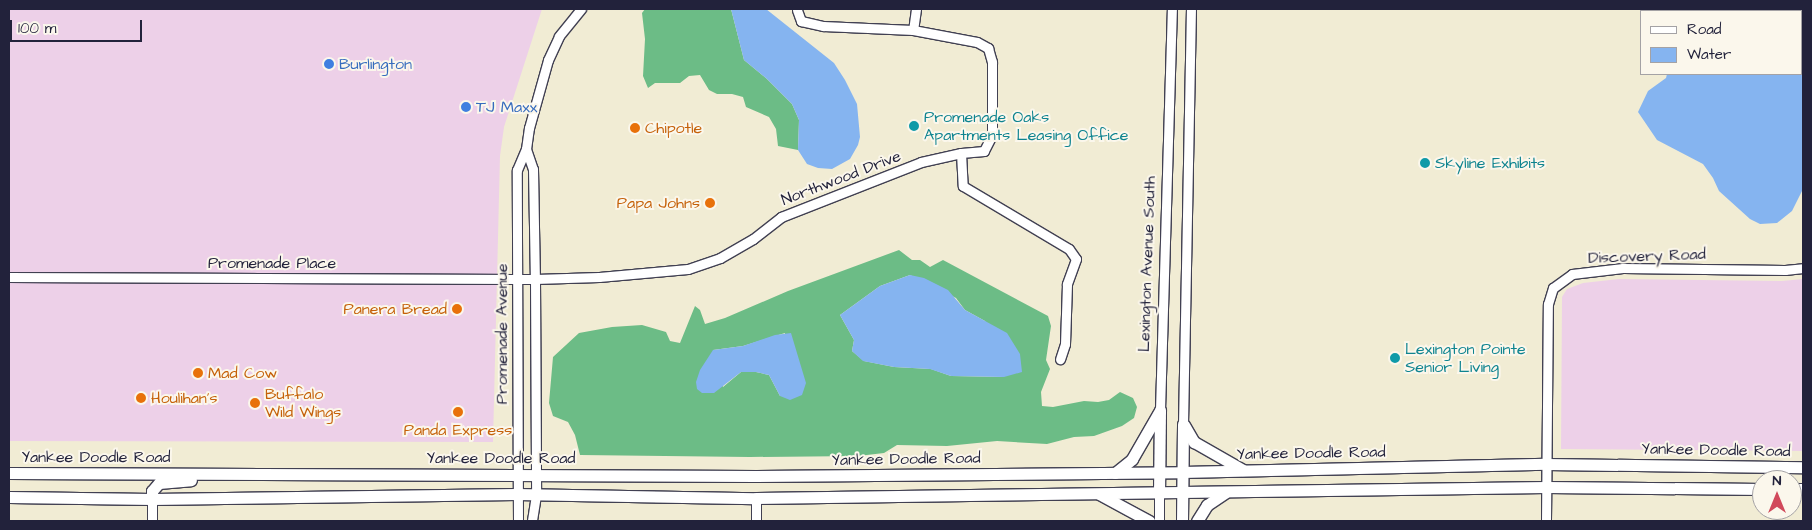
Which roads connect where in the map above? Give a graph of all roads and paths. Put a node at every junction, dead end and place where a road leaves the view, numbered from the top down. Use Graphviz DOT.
graph roads {
  1 [pos="581,9"];
  2 [pos="916,9"];
  3 [pos="1172,9"];
  4 [pos="1191,9"];
  5 [pos="797,10"];
  6 [pos="912,30"];
  7 [pos="526,150"];
  8 [pos="961,153"];
  9 [pos="1803,268"];
  10 [pos="9,277"];
  11 [pos="518,278"];
  12 [pos="535,279"];
  13 [pos="1060,359"];
  14 [pos="1160,410"];
  15 [pos="1183,424"];
  16 [pos="1546,464"];
  17 [pos="1803,468"];
  18 [pos="1244,471"];
  19 [pos="1159,472"];
  20 [pos="1182,472"];
  21 [pos="9,473"];
  22 [pos="260,473"];
  23 [pos="1115,473"];
  24 [pos="516,474"];
  25 [pos="536,474"];
  26 [pos="1546,486"];
  27 [pos="1752,489"];
  28 [pos="1159,492"];
  29 [pos="1182,492"];
  30 [pos="1226,492"];
  31 [pos="1097,493"];
  32 [pos="516,494"];
  33 [pos="536,495"];
  34 [pos="9,497"];
  35 [pos="756,498"];
  36 [pos="152,499"];
  37 [pos="152,521"];
  38 [pos="518,521"];
  39 [pos="532,521"];
  40 [pos="756,521"];
  41 [pos="1149,521"];
  42 [pos="1159,521"];
  43 [pos="1182,521"];
  44 [pos="1197,521"];
  45 [pos="1546,521"];
  1 -- 7 [label="street, Promenade Avenue"];
  2 -- 6 [label="street"];
  3 -- 14 [label="street, Lexington Avenue South"];
  4 -- 15 [label="street"];
  5 -- 6 [label="street"];
  6 -- 8 [label="street, Northwood Drive"];
  7 -- 11 [label="street, Promenade Avenue"];
  7 -- 12 [label="street, Promenade Avenue"];
  8 -- 12 [label="street, Northwood Drive"];
  8 -- 13 [label="street"];
  9 -- 16 [label="street, Discovery Road"];
  10 -- 11 [label="street, Promenade Place"];
  11 -- 12 [label="street, Promenade Place"];
  11 -- 24 [label="street, Promenade Avenue"];
  12 -- 25 [label="street, Promenade Avenue"];
  14 -- 19 [label="main road, Lexington Avenue South"];
  14 -- 23 [label="main road"];
  15 -- 18 [label="main road"];
  15 -- 20 [label="main road"];
  16 -- 17 [label="main road, Yankee Doodle Road"];
  16 -- 18 [label="main road, Yankee Doodle Road"];
  16 -- 26 [label="street, Discovery Road"];
  18 -- 20 [label="main road, Yankee Doodle Road"];
  19 -- 20 [label="main road, Yankee Doodle Road"];
  19 -- 23 [label="main road, Yankee Doodle Road"];
  19 -- 28 [label="main road, Lexington Avenue South"];
  20 -- 29 [label="main road"];
  21 -- 22 [label="main road, Yankee Doodle Road"];
  22 -- 24 [label="main road, Yankee Doodle Road"];
  22 -- 36 [label="main road"];
  23 -- 25 [label="main road, Yankee Doodle Road"];
  24 -- 25 [label="main road, Yankee Doodle Road"];
  24 -- 32 [label="street, Promenade Avenue"];
  25 -- 33 [label="street, Promenade Avenue"];
  26 -- 27 [label="main road"];
  26 -- 30 [label="main road"];
  26 -- 45 [label="street, Discovery Road"];
  28 -- 29 [label="main road"];
  28 -- 31 [label="main road"];
  28 -- 42 [label="street, Lexington Avenue South"];
  29 -- 30 [label="main road"];
  29 -- 43 [label="main road"];
  30 -- 44 [label="main road"];
  31 -- 35 [label="main road"];
  31 -- 41 [label="main road"];
  32 -- 33 [label="main road"];
  32 -- 36 [label="main road"];
  32 -- 38 [label="street, Promenade Avenue"];
  33 -- 35 [label="main road"];
  33 -- 39 [label="street, Promenade Avenue"];
  34 -- 36 [label="main road"];
  35 -- 40 [label="street"];
  36 -- 37 [label="street"];
}
